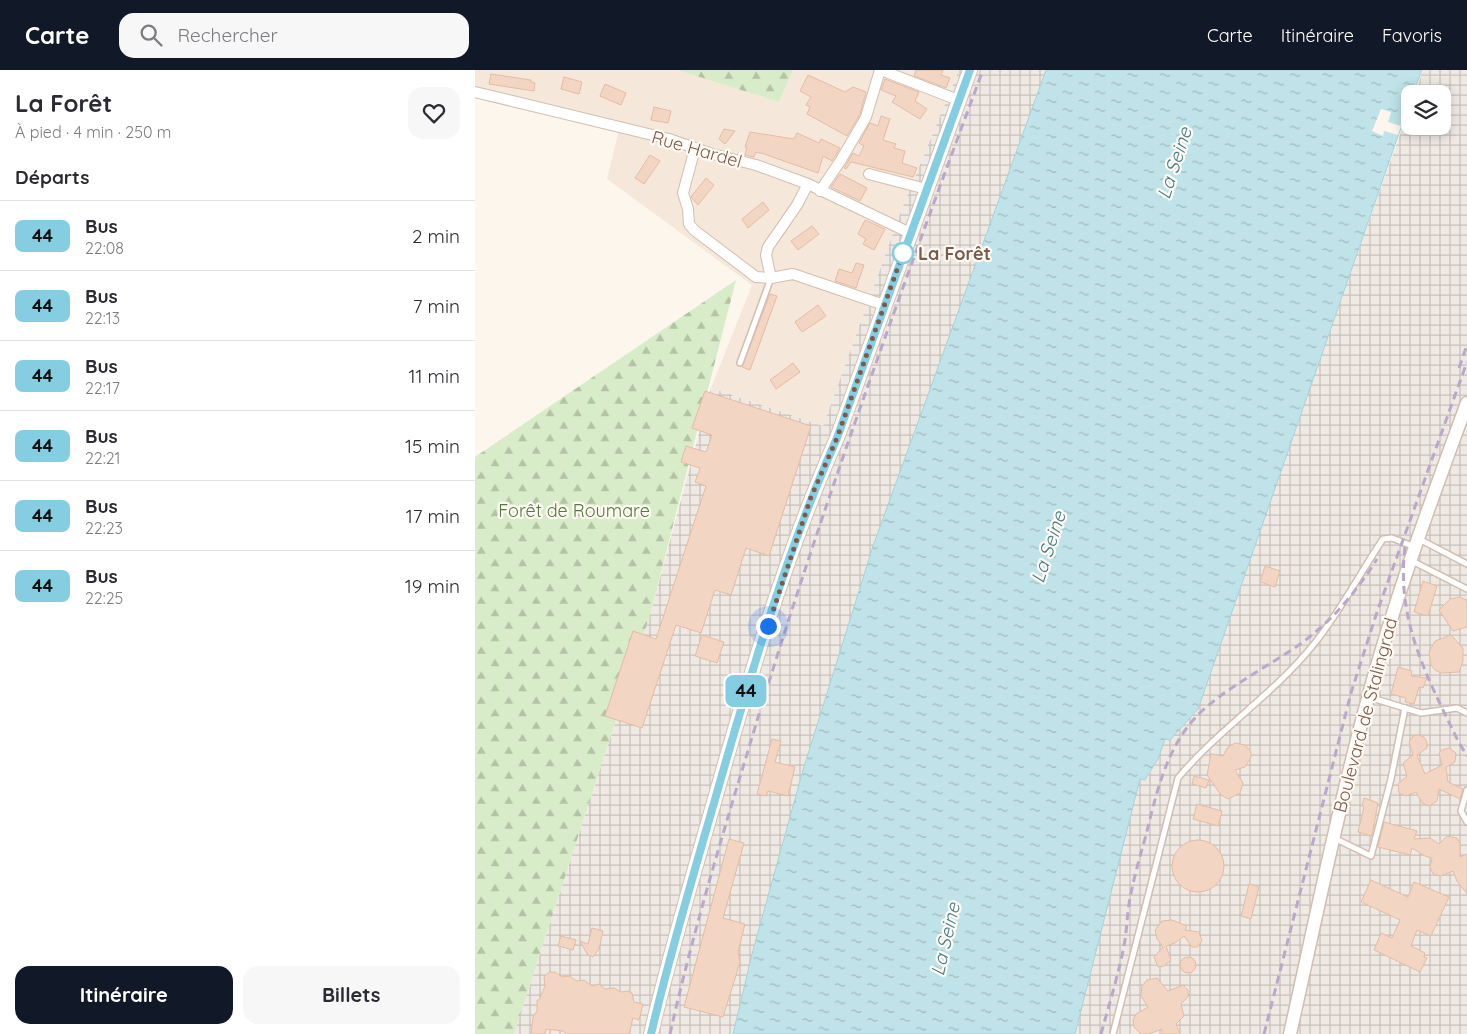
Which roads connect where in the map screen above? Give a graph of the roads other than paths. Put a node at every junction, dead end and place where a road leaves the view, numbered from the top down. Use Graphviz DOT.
graph roads {
  1 [pos="881,70"];
  2 [pos="970,70"];
  3 [pos="475,92"];
  4 [pos="958,100"];
  5 [pos="695,148"];
  6 [pos="869,174"];
  7 [pos="808,184"];
  8 [pos="926,189"];
  9 [pos="820,191"];
  10 [pos="910,233"];
  11 [pos="771,278"];
  12 [pos="884,305"];
  13 [pos="740,363"];
  14 [pos="1467,403"];
  15 [pos="1417,543"];
  16 [pos="1411,561"];
  17 [pos="1467,564"];
  18 [pos="1467,589"];
  19 [pos="1368,697"];
  20 [pos="1405,708"];
  21 [pos="1467,714"];
  22 [pos="1467,790"];
  23 [pos="1467,822"];
  24 [pos="1333,838"];
  25 [pos="651,1034"];
  26 [pos="1113,1034"];
  27 [pos="1290,1034"];
  1 -- 4 [label="street"];
  1 -- 9 [label="street"];
  2 -- 4 [label="main road"];
  3 -- 5 [label="street, Rue Hardel"];
  4 -- 8 [label="main road"];
  5 -- 7 [label="street, Rue Hardel"];
  5 -- 11 [label="street"];
  6 -- 8 [label="street"];
  7 -- 9 [label="street, Rue Hardel"];
  7 -- 11 [label="street"];
  8 -- 10 [label="main road"];
  9 -- 10 [label="street, Rue Hardel"];
  10 -- 12 [label="main road"];
  11 -- 12 [label="street"];
  11 -- 13 [label="lane"];
  12 -- 25 [label="main road"];
  14 -- 15 [label="street, Boulevard de Stalingrad"];
  15 -- 16 [label="street, Boulevard de Stalingrad"];
  15 -- 17 [label="lane"];
  15 -- 26 [label="lane"];
  16 -- 18 [label="lane"];
  16 -- 19 [label="street, Boulevard de Stalingrad"];
  19 -- 20 [label="lane"];
  19 -- 24 [label="street, Boulevard de Stalingrad"];
  20 -- 21 [label="lane"];
  20 -- 24 [label="lane"];
  22 -- 23 [label="lane"];
  24 -- 27 [label="street, Boulevard de Stalingrad"];
}
